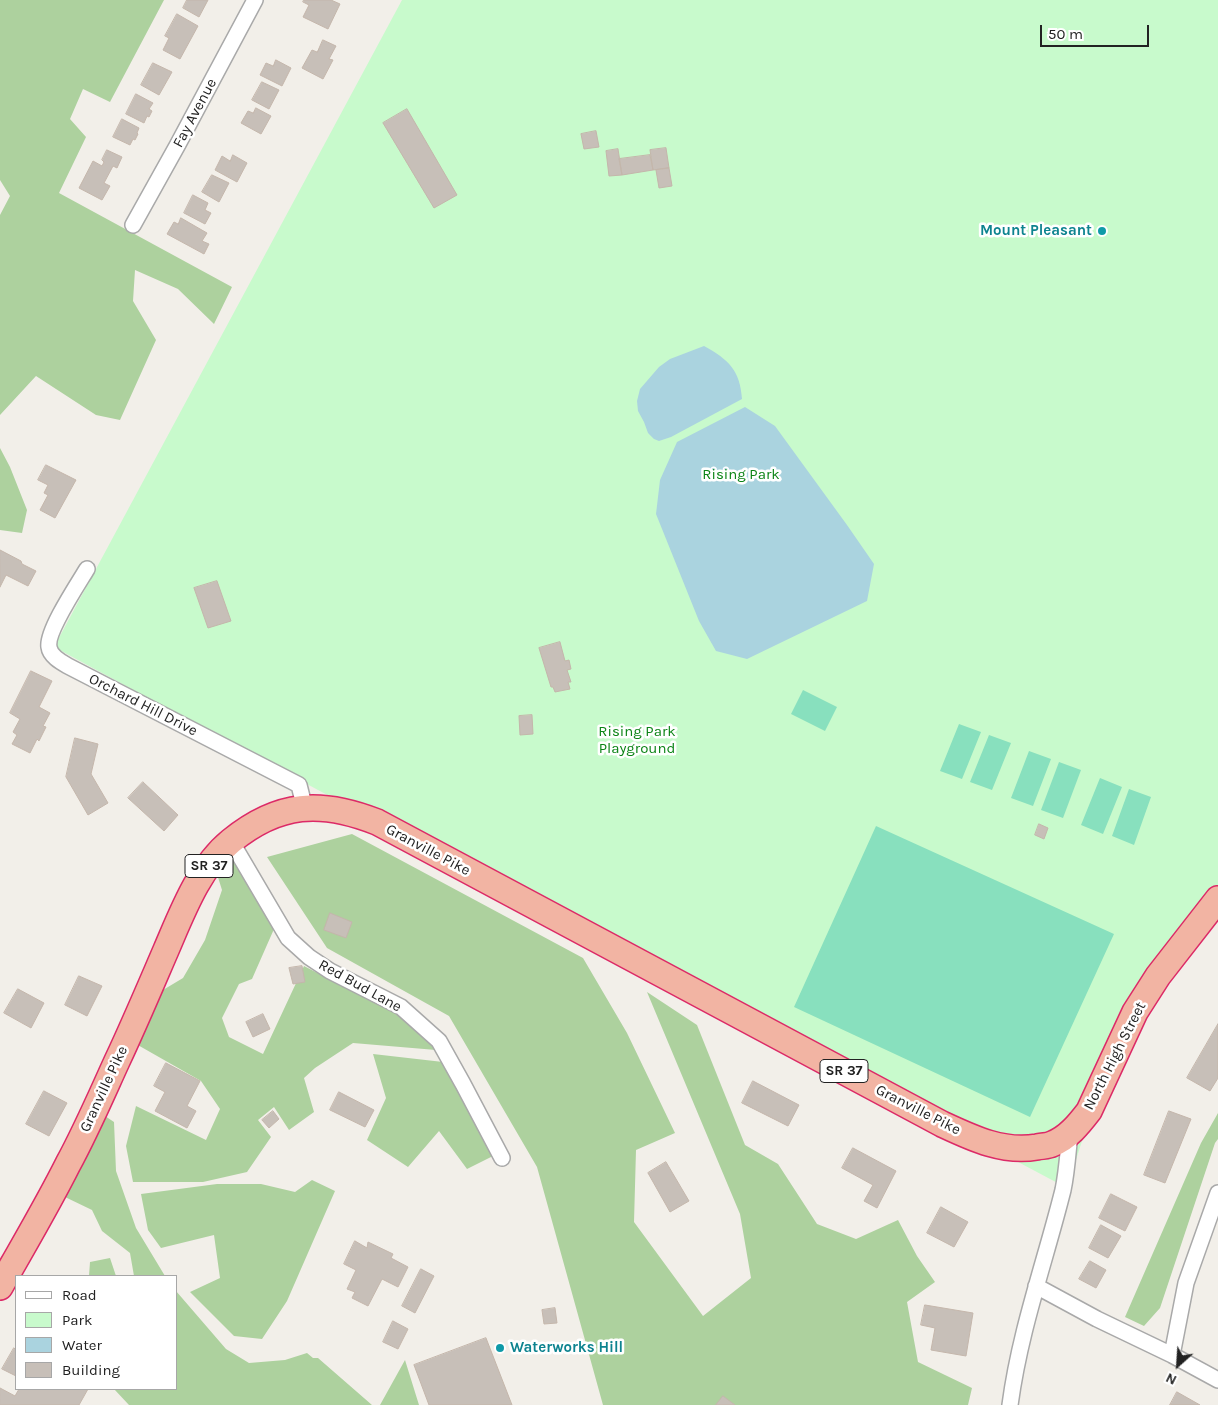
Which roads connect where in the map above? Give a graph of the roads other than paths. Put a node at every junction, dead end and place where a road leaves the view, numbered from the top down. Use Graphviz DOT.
graph roads {
  1 [pos="255,0"];
  2 [pos="133,225"];
  3 [pos="87,569"];
  4 [pos="305,808"];
  5 [pos="231,841"];
  6 [pos="1218,899"];
  7 [pos="1070,1133"];
  8 [pos="502,1158"];
  9 [pos="1218,1193"];
  10 [pos="1036,1286"];
  11 [pos="0,1287"];
  12 [pos="1172,1355"];
  13 [pos="1218,1380"];
  14 [pos="1010,1405"];
  1 -- 2 [label="street, Fay Avenue"];
  3 -- 4 [label="street, Orchard Hill Drive"];
  4 -- 5 [label="highway, Granville Pike / SR 37"];
  4 -- 7 [label="highway, Granville Pike / SR 37"];
  5 -- 8 [label="street, Red Bud Lane"];
  5 -- 11 [label="highway, Granville Pike / SR 37"];
  6 -- 7 [label="highway, North High Street / SR 37"];
  7 -- 10 [label="street"];
  9 -- 12 [label="street"];
  10 -- 12 [label="street"];
  10 -- 14 [label="street"];
  12 -- 13 [label="street"];
}
